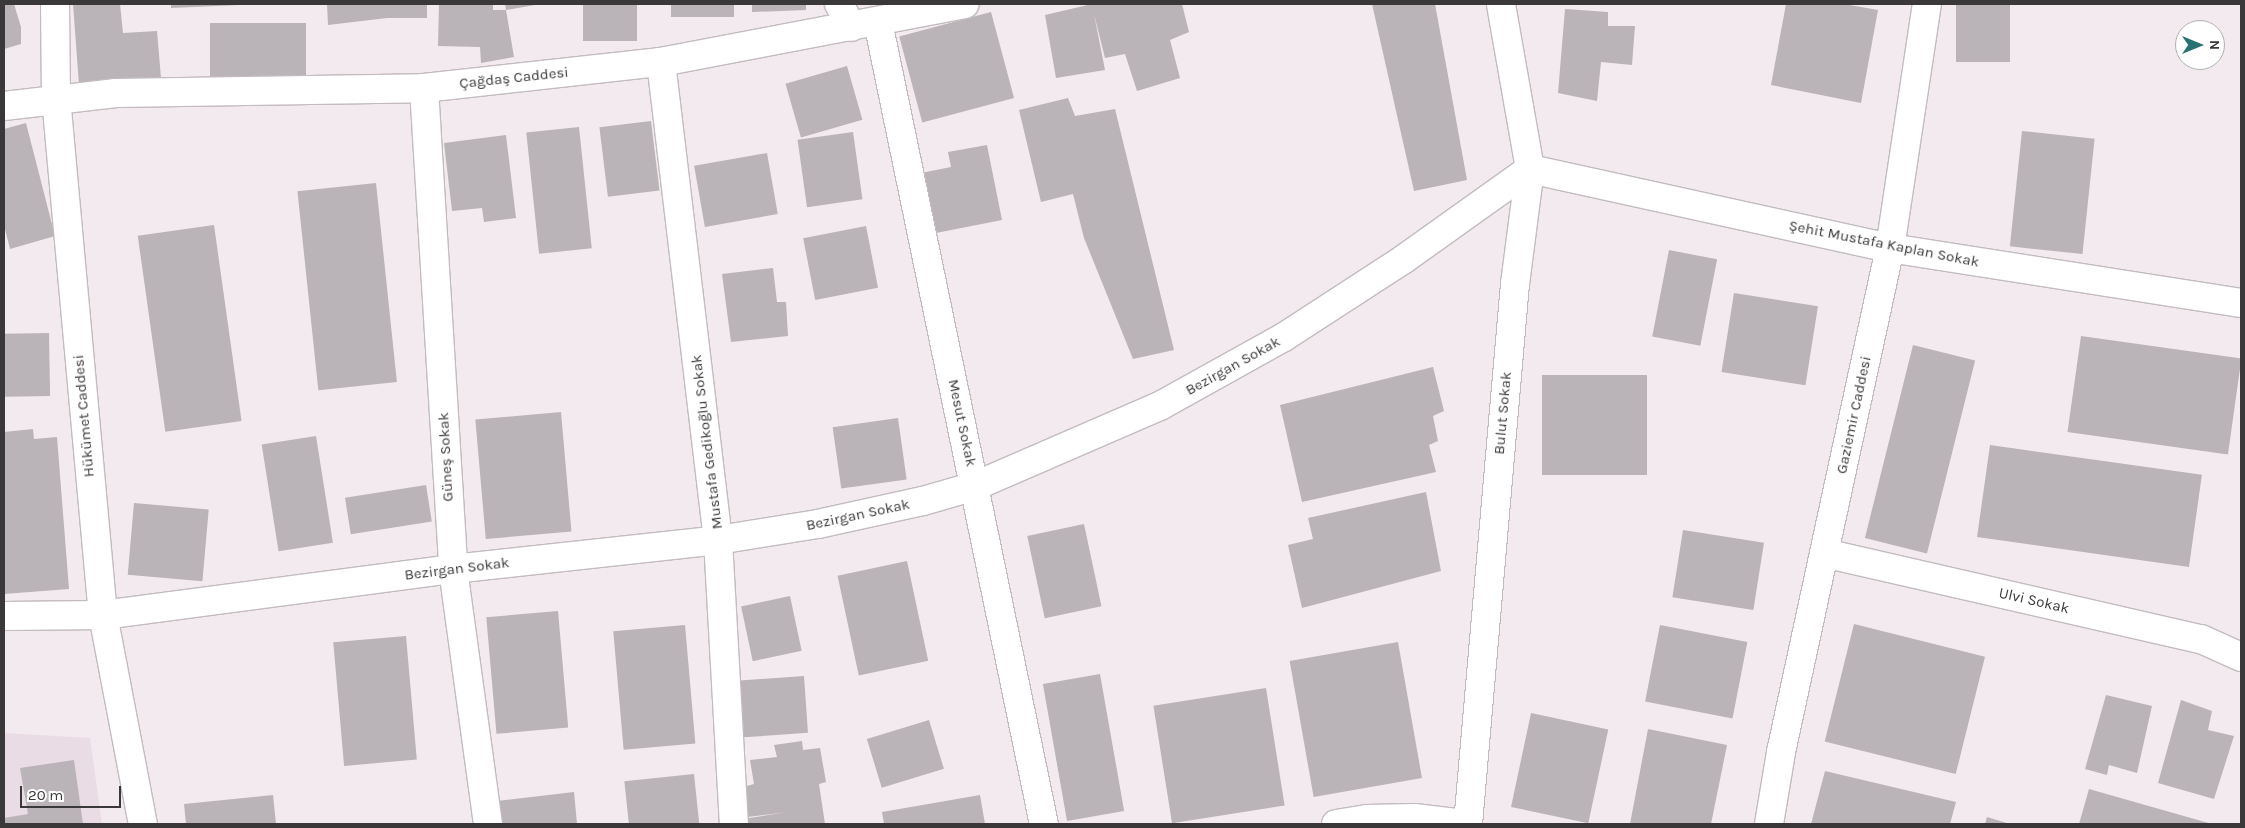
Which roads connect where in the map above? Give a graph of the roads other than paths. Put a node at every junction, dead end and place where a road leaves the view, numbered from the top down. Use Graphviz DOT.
graph roads {
  1 [pos="55,4"];
  2 [pos="839,4"];
  3 [pos="965,4"];
  4 [pos="1501,4"];
  5 [pos="1927,4"];
  6 [pos="865,25"];
  7 [pos="661,62"];
  8 [pos="424,88"];
  9 [pos="56,98"];
  10 [pos="4,106"];
  11 [pos="1530,170"];
  12 [pos="1890,248"];
  13 [pos="2241,302"];
  14 [pos="976,486"];
  15 [pos="718,540"];
  16 [pos="1824,553"];
  17 [pos="453,569"];
  18 [pos="103,615"];
  19 [pos="4,616"];
  20 [pos="2241,657"];
  21 [pos="143,824"];
  22 [pos="488,824"];
  23 [pos="734,824"];
  24 [pos="1044,824"];
  25 [pos="1336,824"];
  26 [pos="1467,824"];
  27 [pos="1769,824"];
  1 -- 9 [label="street, Hükümet Caddesi"];
  2 -- 6 [label="street, Mesut Sokak"];
  3 -- 6 [label="street, Çağdaş Caddesi"];
  4 -- 11 [label="street, Bulut Sokak"];
  5 -- 12 [label="street, Gaziemir Caddesi"];
  6 -- 7 [label="street, Çağdaş Caddesi"];
  6 -- 14 [label="street, Mesut Sokak"];
  7 -- 8 [label="street, Çağdaş Caddesi"];
  7 -- 15 [label="street, Mustafa Gedikoğlu Sokak"];
  8 -- 9 [label="street, Çağdaş Caddesi"];
  8 -- 17 [label="street, Güneş Sokak"];
  9 -- 10 [label="street, Çağdaş Caddesi"];
  9 -- 18 [label="street, Hükümet Caddesi"];
  11 -- 12 [label="street, Şehit Mustafa Kaplan Sokak"];
  11 -- 14 [label="street, Bezirgan Sokak"];
  11 -- 26 [label="street, Bulut Sokak"];
  12 -- 13 [label="street, Şehit Mustafa Kaplan Sokak"];
  12 -- 16 [label="street, Gaziemir Caddesi"];
  14 -- 15 [label="street, Bezirgan Sokak"];
  14 -- 24 [label="street, Mesut Sokak"];
  15 -- 17 [label="street, Bezirgan Sokak"];
  15 -- 23 [label="street, Mustafa Gedikoğlu Sokak"];
  16 -- 20 [label="street, Ulvi Sokak"];
  16 -- 27 [label="street, Gaziemir Caddesi"];
  17 -- 18 [label="street, Bezirgan Sokak"];
  17 -- 22 [label="street, Güneş Sokak"];
  18 -- 19 [label="street, Bezirgan Sokak"];
  18 -- 21 [label="street, Hükümet Caddesi"];
  25 -- 26 [label="street"];
}
